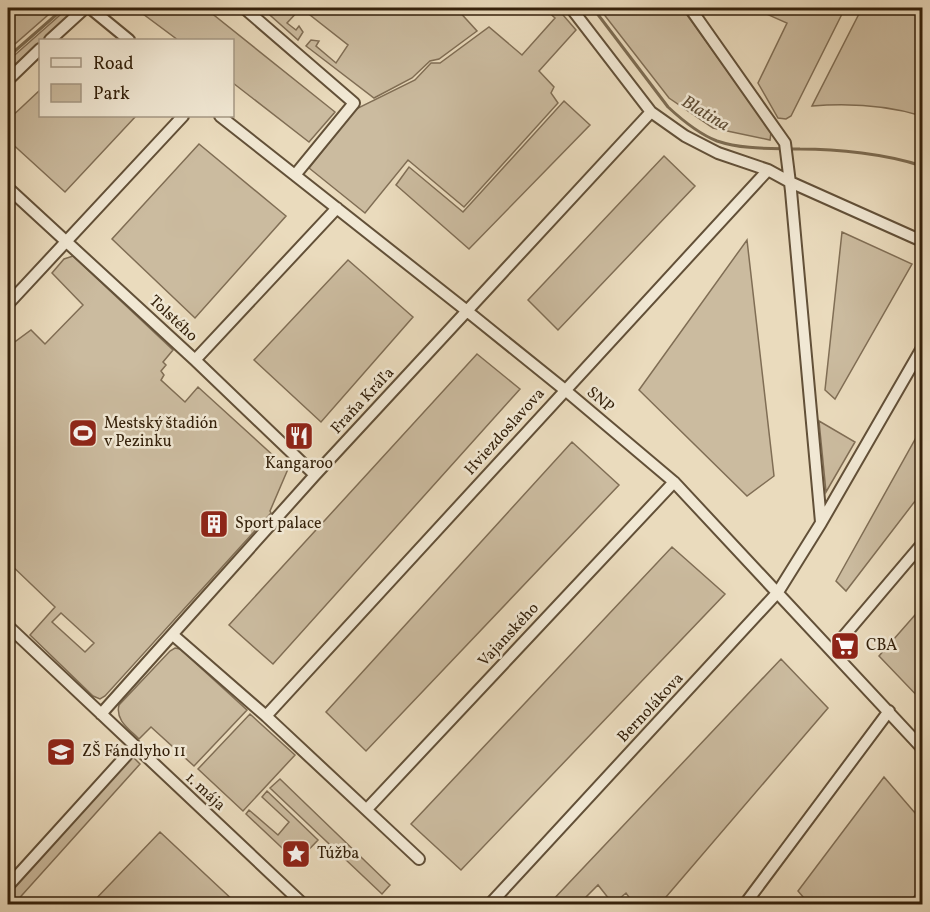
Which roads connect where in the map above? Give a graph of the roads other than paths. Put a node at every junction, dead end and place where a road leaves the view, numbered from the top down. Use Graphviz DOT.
graph roads {
  1 [pos="85,8"];
  2 [pos="90,8"];
  3 [pos="244,8"];
  4 [pos="571,8"];
  5 [pos="690,8"];
  6 [pos="51,39"];
  7 [pos="128,39"];
  8 [pos="39,51"];
  9 [pos="8,80"];
  10 [pos="651,112"];
  11 [pos="182,117"];
  12 [pos="221,117"];
  13 [pos="768,170"];
  14 [pos="295,175"];
  15 [pos="790,182"];
  16 [pos="8,188"];
  17 [pos="337,208"];
  18 [pos="66,241"];
  19 [pos="922,241"];
  20 [pos="8,304"];
  21 [pos="467,311"];
  22 [pos="922,348"];
  23 [pos="195,360"];
  24 [pos="565,390"];
  25 [pos="315,475"];
  26 [pos="674,482"];
  27 [pos="821,523"];
  28 [pos="922,544"];
  29 [pos="778,592"];
  30 [pos="8,626"];
  31 [pos="173,635"];
  32 [pos="832,650"];
  33 [pos="889,711"];
  34 [pos="101,714"];
  35 [pos="266,716"];
  36 [pos="135,746"];
  37 [pos="922,748"];
  38 [pos="367,809"];
  39 [pos="419,859"];
  40 [pos="8,886"];
  41 [pos="303,904"];
  42 [pos="490,904"];
  43 [pos="745,904"];
  1 -- 6 [label="street"];
  2 -- 7 [label="street"];
  3 -- 14 [label="street"];
  4 -- 10 [label="street"];
  5 -- 15 [label="street"];
  8 -- 9 [label="street"];
  10 -- 13 [label="street"];
  10 -- 21 [label="street, Fraňa Kráľa"];
  11 -- 18 [label="street"];
  12 -- 14 [label="street, SNP"];
  13 -- 15 [label="street"];
  13 -- 24 [label="street, Hviezdoslavova"];
  14 -- 17 [label="street, SNP"];
  15 -- 19 [label="street"];
  15 -- 27 [label="street"];
  16 -- 18 [label="street, Tolstého"];
  17 -- 21 [label="street, SNP"];
  17 -- 23 [label="street"];
  18 -- 20 [label="street"];
  18 -- 23 [label="street, Tolstého"];
  21 -- 24 [label="street, SNP"];
  21 -- 25 [label="street, Fraňa Kráľa"];
  22 -- 27 [label="street, Bernolákova"];
  23 -- 25 [label="street, Tolstého"];
  24 -- 26 [label="street, SNP"];
  24 -- 35 [label="street, Hviezdoslavova"];
  25 -- 31 [label="street, Fraňa Kráľa"];
  26 -- 29 [label="street, SNP"];
  26 -- 38 [label="street, Vajanského"];
  27 -- 29 [label="street, Bernolákova"];
  28 -- 32 [label="street"];
  29 -- 32 [label="street, SNP"];
  29 -- 42 [label="street, Bernolákova"];
  30 -- 34 [label="street, 1. mája"];
  31 -- 34 [label="street, Fraňa Kráľa"];
  31 -- 35 [label="street"];
  32 -- 33 [label="street, SNP"];
  33 -- 37 [label="street, SNP"];
  33 -- 43 [label="street"];
  34 -- 36 [label="street, 1. mája"];
  35 -- 38 [label="street"];
  36 -- 40 [label="street"];
  36 -- 41 [label="street, 1. mája"];
  38 -- 39 [label="street"];
}
